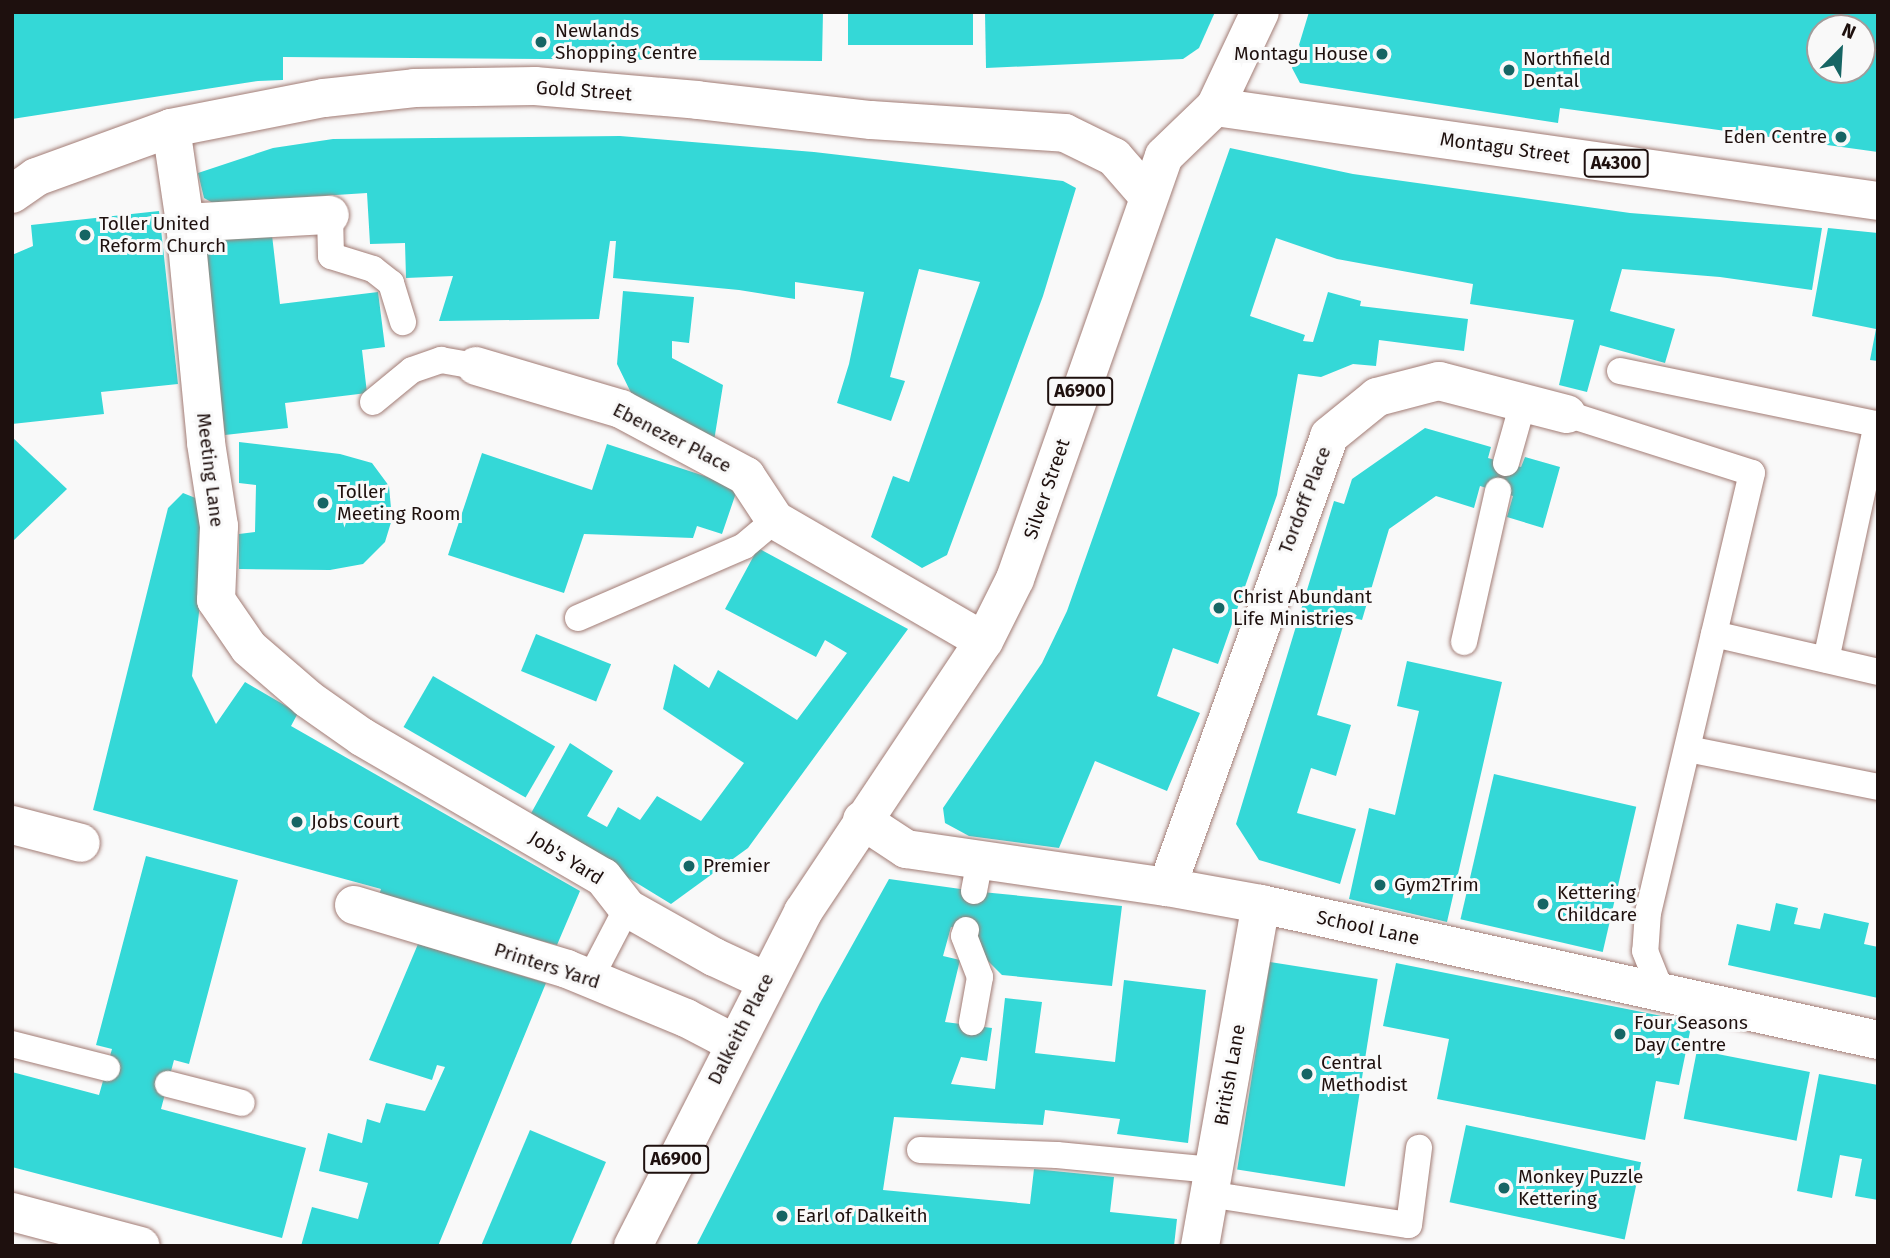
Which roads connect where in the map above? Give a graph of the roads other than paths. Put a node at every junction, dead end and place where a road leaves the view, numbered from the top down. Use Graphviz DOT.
graph roads {
  1 [pos="1260,12"];
  2 [pos="1215,107"];
  3 [pos="171,128"];
  4 [pos="12,194"];
  5 [pos="1148,196"];
  6 [pos="1878,201"];
  7 [pos="330,215"];
  8 [pos="185,223"];
  9 [pos="403,323"];
  10 [pos="476,366"];
  11 [pos="1620,372"];
  12 [pos="373,402"];
  13 [pos="1523,403"];
  14 [pos="1567,414"];
  15 [pos="1506,463"];
  16 [pos="1498,491"];
  17 [pos="775,520"];
  18 [pos="578,618"];
  19 [pos="1714,634"];
  20 [pos="984,641"];
  21 [pos="1464,642"];
  22 [pos="1826,660"];
  23 [pos="1878,671"];
  24 [pos="362,737"];
  25 [pos="1688,749"];
  26 [pos="1878,788"];
  27 [pos="862,820"];
  28 [pos="12,825"];
  29 [pos="81,843"];
  30 [pos="1167,887"];
  31 [pos="1261,904"];
  32 [pos="354,905"];
  33 [pos="627,908"];
  34 [pos="966,929"];
  35 [pos="590,979"];
  36 [pos="766,981"];
  37 [pos="1661,991"];
  38 [pos="972,1022"];
  39 [pos="1878,1040"];
  40 [pos="734,1043"];
  41 [pos="12,1044"];
  42 [pos="107,1068"];
  43 [pos="168,1084"];
  44 [pos="242,1103"];
  45 [pos="1419,1148"];
  46 [pos="920,1150"];
  47 [pos="1210,1182"];
  48 [pos="12,1212"];
  49 [pos="141,1246"];
  50 [pos="633,1246"];
  51 [pos="1200,1246"];
  1 -- 2 [label="street, A6900"];
  2 -- 5 [label="street, Silver Street / A6900"];
  2 -- 6 [label="street, Montagu Street / A4300"];
  3 -- 4 [label="street, Gold Street"];
  3 -- 5 [label="street, Gold Street"];
  3 -- 8 [label="street, Meeting Lane"];
  5 -- 20 [label="street, Silver Street / A6900"];
  7 -- 8 [label="street"];
  7 -- 9 [label="lane"];
  8 -- 24 [label="street, Meeting Lane"];
  10 -- 12 [label="lane"];
  10 -- 17 [label="street, Ebenezer Place"];
  11 -- 22 [label="lane"];
  13 -- 14 [label="street, Tordoff Place"];
  13 -- 15 [label="lane"];
  13 -- 30 [label="street, Tordoff Place"];
  14 -- 19 [label="lane"];
  16 -- 21 [label="lane"];
  17 -- 18 [label="lane"];
  17 -- 20 [label="street, Ebenezer Place"];
  19 -- 22 [label="lane"];
  19 -- 25 [label="lane"];
  20 -- 27 [label="street, Silver Street / A6900"];
  22 -- 23 [label="lane"];
  24 -- 33 [label="street, Job's Yard"];
  25 -- 26 [label="lane"];
  25 -- 37 [label="lane"];
  27 -- 30 [label="street, School Lane"];
  27 -- 36 [label="street, Dalkeith Place / A6900"];
  28 -- 29 [label="street"];
  30 -- 31 [label="street, School Lane"];
  31 -- 37 [label="street, School Lane"];
  31 -- 47 [label="street, British Lane"];
  32 -- 35 [label="street, Printers Yard"];
  33 -- 35 [label="lane"];
  33 -- 36 [label="street, Job's Yard"];
  34 -- 38 [label="lane"];
  35 -- 40 [label="street, Printers Yard"];
  36 -- 40 [label="street, Dalkeith Place / A6900"];
  37 -- 39 [label="street, School Lane"];
  40 -- 50 [label="street, Dalkeith Place / A6900"];
  41 -- 42 [label="lane"];
  43 -- 44 [label="lane"];
  45 -- 47 [label="lane"];
  46 -- 47 [label="lane"];
  47 -- 51 [label="street, British Lane"];
  48 -- 49 [label="street"];
}
